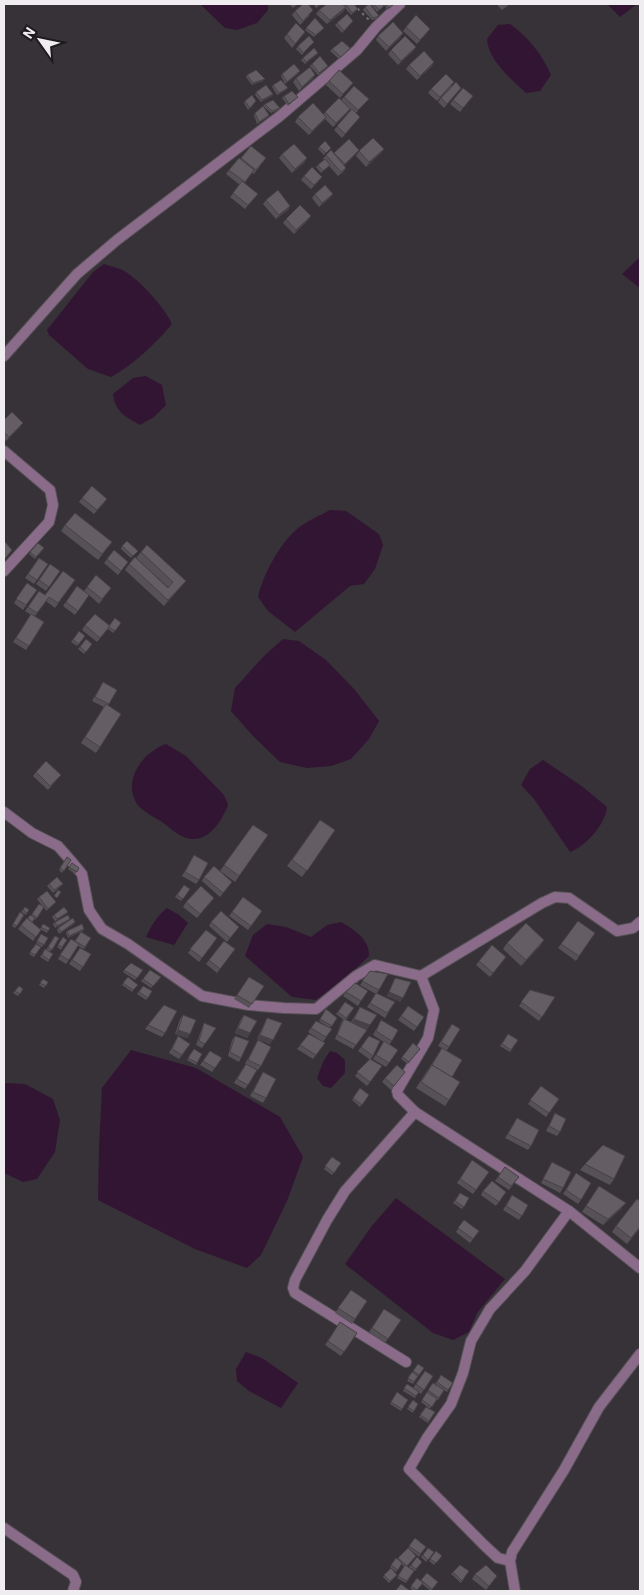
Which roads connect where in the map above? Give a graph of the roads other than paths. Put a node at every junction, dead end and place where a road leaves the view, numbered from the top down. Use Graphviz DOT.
graph roads {
  1 [pos="400,4"];
  2 [pos="4,356"];
  3 [pos="4,451"];
  4 [pos="4,571"];
  5 [pos="4,812"];
  6 [pos="640,922"];
  7 [pos="421,976"];
  8 [pos="415,1112"];
  9 [pos="569,1211"];
  10 [pos="640,1268"];
  11 [pos="640,1354"];
  12 [pos="406,1362"];
  13 [pos="4,1528"];
  14 [pos="510,1561"];
  15 [pos="72,1591"];
  16 [pos="515,1591"];
  1 -- 2 [label="street"];
  3 -- 4 [label="street"];
  5 -- 7 [label="street"];
  6 -- 7 [label="street"];
  7 -- 8 [label="street"];
  8 -- 9 [label="street"];
  8 -- 12 [label="street"];
  9 -- 10 [label="street"];
  9 -- 14 [label="street"];
  11 -- 14 [label="street"];
  13 -- 15 [label="street"];
  14 -- 16 [label="street"];
}
